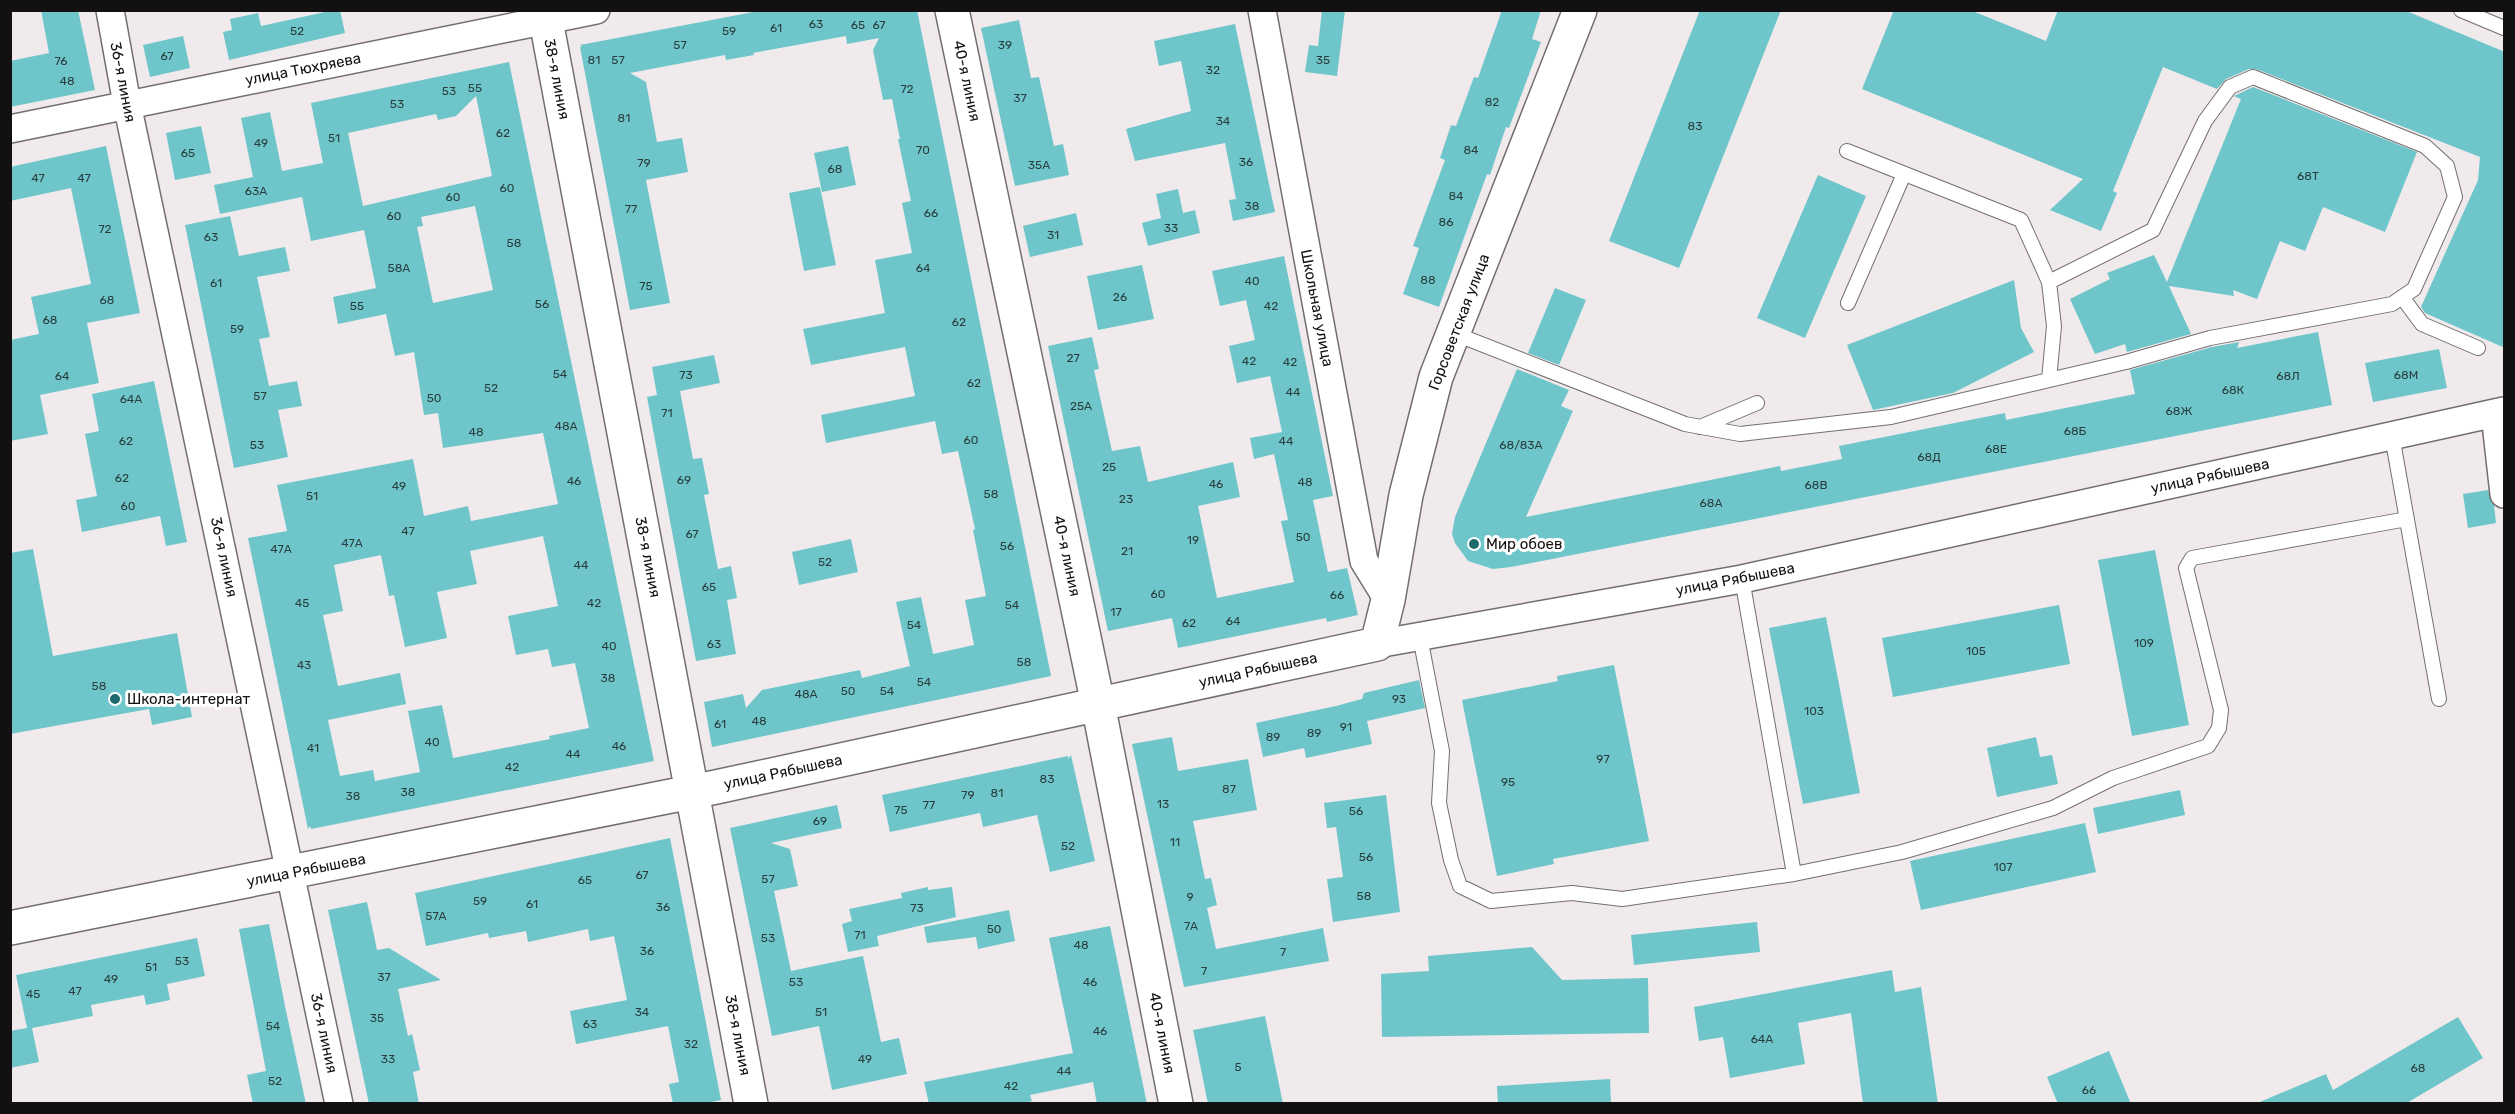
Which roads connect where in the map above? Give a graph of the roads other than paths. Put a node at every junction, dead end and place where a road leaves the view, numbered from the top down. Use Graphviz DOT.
graph roads {
  1 [pos="110,10"];
  2 [pos="596,10"];
  3 [pos="952,10"];
  4 [pos="1262,10"];
  5 [pos="1580,10"];
  6 [pos="2461,10"];
  7 [pos="545,15"];
  8 [pos="2505,28"];
  9 [pos="127,104"];
  10 [pos="10,129"];
  11 [pos="1848,151"];
  12 [pos="1904,174"];
  13 [pos="2049,282"];
  14 [pos="2402,297"];
  15 [pos="1848,303"];
  16 [pos="1454,333"];
  17 [pos="2478,348"];
  18 [pos="2049,380"];
  19 [pos="1757,403"];
  20 [pos="2500,412"];
  21 [pos="1701,427"];
  22 [pos="2392,436"];
  23 [pos="2505,494"];
  24 [pos="2407,519"];
  25 [pos="1742,579"];
  26 [pos="1388,600"];
  27 [pos="1420,637"];
  28 [pos="1377,644"];
  29 [pos="2439,699"];
  30 [pos="1098,704"];
  31 [pos="692,792"];
  32 [pos="291,873"];
  33 [pos="1794,874"];
  34 [pos="10,928"];
  35 [pos="339,1104"];
  36 [pos="751,1104"];
  37 [pos="1176,1104"];
  1 -- 9 [label="street, 36-я линия"];
  2 -- 7 [label="street, улица Тюхряева"];
  3 -- 30 [label="street, 40-я линия"];
  4 -- 26 [label="street, Школьная улица"];
  5 -- 16 [label="street, Горсоветская улица"];
  6 -- 8 [label="lane"];
  7 -- 9 [label="street, улица Тюхряева"];
  7 -- 31 [label="street, 38-я линия"];
  9 -- 10 [label="street, улица Тюхряева"];
  9 -- 32 [label="street, 36-я линия"];
  11 -- 12 [label="lane"];
  12 -- 13 [label="lane"];
  12 -- 15 [label="lane"];
  13 -- 14 [label="lane"];
  13 -- 18 [label="lane"];
  14 -- 17 [label="lane"];
  14 -- 18 [label="lane"];
  16 -- 21 [label="lane"];
  16 -- 26 [label="street, Горсоветская улица"];
  18 -- 21 [label="lane"];
  19 -- 21 [label="lane"];
  20 -- 22 [label="street, улица Рябышева"];
  20 -- 23 [label="street"];
  22 -- 24 [label="lane"];
  22 -- 25 [label="street, улица Рябышева"];
  24 -- 29 [label="lane"];
  24 -- 33 [label="lane"];
  25 -- 27 [label="street, улица Рябышева"];
  25 -- 33 [label="lane"];
  26 -- 28 [label="street, Горсоветская улица"];
  27 -- 28 [label="street, улица Рябышева"];
  27 -- 33 [label="lane"];
  28 -- 30 [label="street, улица Рябышева"];
  30 -- 31 [label="street, улица Рябышева"];
  30 -- 37 [label="street, 40-я линия"];
  31 -- 32 [label="street, улица Рябышева"];
  31 -- 36 [label="street, 38-я линия"];
  32 -- 34 [label="street, улица Рябышева"];
  32 -- 35 [label="street, 36-я линия"];
}
